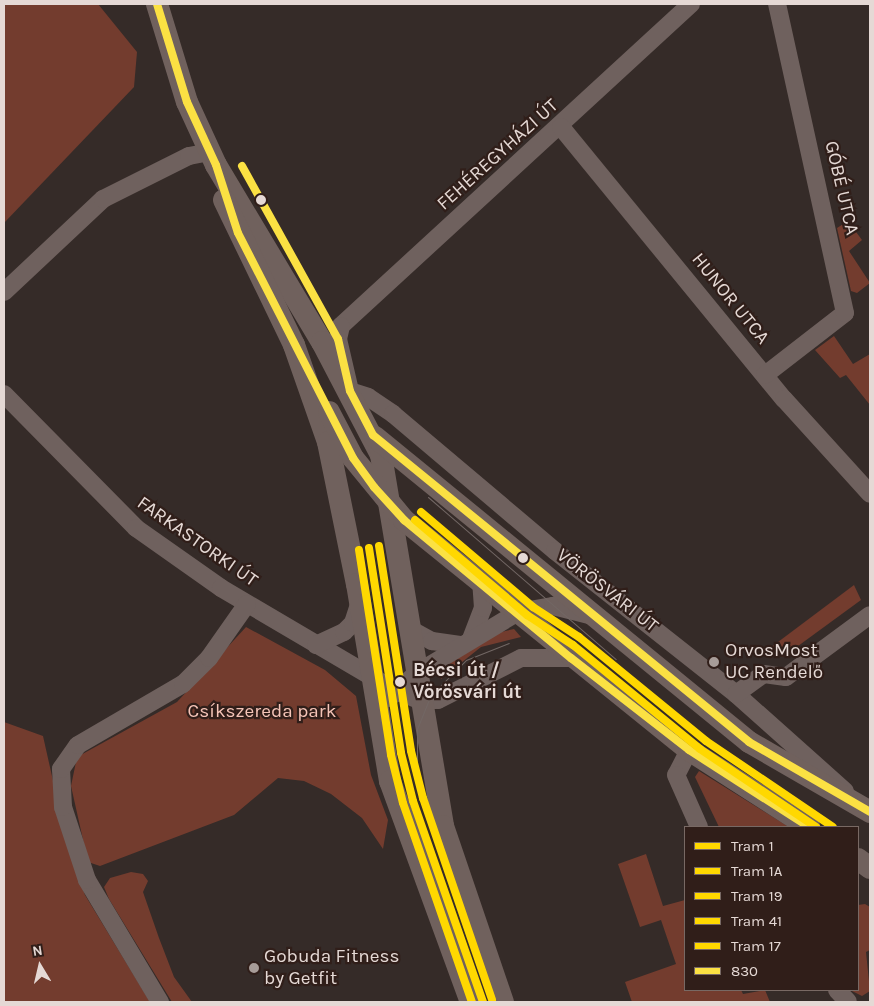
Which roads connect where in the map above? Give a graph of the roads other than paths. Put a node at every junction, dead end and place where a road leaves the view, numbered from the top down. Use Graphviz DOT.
graph roads {
  1 [pos="157,4"];
  2 [pos="691,4"];
  3 [pos="777,4"];
  4 [pos="561,127"];
  5 [pos="213,159"];
  6 [pos="4,292"];
  7 [pos="294,344"];
  8 [pos="765,375"];
  9 [pos="350,391"];
  10 [pos="4,394"];
  11 [pos="373,435"];
  12 [pos="870,494"];
  13 [pos="393,509"];
  14 [pos="480,582"];
  15 [pos="360,601"];
  16 [pos="247,604"];
  17 [pos="518,612"];
  18 [pos="870,615"];
  19 [pos="592,616"];
  20 [pos="410,629"];
  21 [pos="466,642"];
  22 [pos="316,645"];
  23 [pos="571,658"];
  24 [pos="417,673"];
  25 [pos="371,675"];
  26 [pos="396,691"];
  27 [pos="736,694"];
  28 [pos="422,701"];
  29 [pos="377,712"];
  30 [pos="689,750"];
  31 [pos="864,808"];
  32 [pos="699,826"];
  33 [pos="807,826"];
  34 [pos="859,860"];
  35 [pos="870,868"];
  36 [pos="838,991"];
  37 [pos="160,1002"];
  38 [pos="471,1002"];
  39 [pos="503,1002"];
  40 [pos="848,1002"];
  1 -- 5 [label="main road"];
  2 -- 4 [label="street, FEHÉREGYHÁZI ÚT"];
  3 -- 8 [label="street, GÓBÉ UTCA"];
  4 -- 8 [label="street, HUNOR UTCA"];
  4 -- 9 [label="street, FEHÉREGYHÁZI ÚT"];
  5 -- 6 [label="street"];
  5 -- 7 [label="main road"];
  5 -- 9 [label="main road"];
  7 -- 13 [label="main road"];
  7 -- 15 [label="main road"];
  8 -- 12 [label="street, HUNOR UTCA"];
  9 -- 11 [label="main road"];
  9 -- 27 [label="street, VÖRÖSVÁRI ÚT"];
  10 -- 16 [label="street, FARKASTORKI ÚT"];
  11 -- 13 [label="main road"];
  11 -- 19 [label="main road, VÖRÖSVÁRI ÚT"];
  13 -- 14 [label="main road"];
  13 -- 20 [label="main road"];
  14 -- 17 [label="main road"];
  14 -- 21 [label="street"];
  15 -- 22 [label="street"];
  15 -- 25 [label="main road"];
  16 -- 22 [label="street, FARKASTORKI ÚT"];
  16 -- 37 [label="street"];
  17 -- 19 [label="street, VÖRÖSVÁRI ÚT"];
  17 -- 21 [label="street"];
  17 -- 23 [label="main road"];
  18 -- 27 [label="street"];
  19 -- 31 [label="main road, VÖRÖSVÁRI ÚT"];
  20 -- 21 [label="street"];
  20 -- 24 [label="main road"];
  21 -- 24 [label="street"];
  22 -- 25 [label="street, FARKASTORKI ÚT"];
  23 -- 28 [label="street"];
  23 -- 30 [label="main road"];
  24 -- 25 [label="street"];
  24 -- 26 [label="street"];
  24 -- 28 [label="main road"];
  25 -- 26 [label="street, FARKASTORKI ÚT"];
  25 -- 29 [label="main road"];
  26 -- 28 [label="street, FARKASTORKI ÚT"];
  26 -- 29 [label="street"];
  27 -- 31 [label="street, VÖRÖSVÁRI ÚT"];
  28 -- 39 [label="main road"];
  29 -- 38 [label="main road"];
  30 -- 32 [label="street"];
  30 -- 33 [label="main road"];
  34 -- 35 [label="main road"];
  36 -- 40 [label="street"];
}
